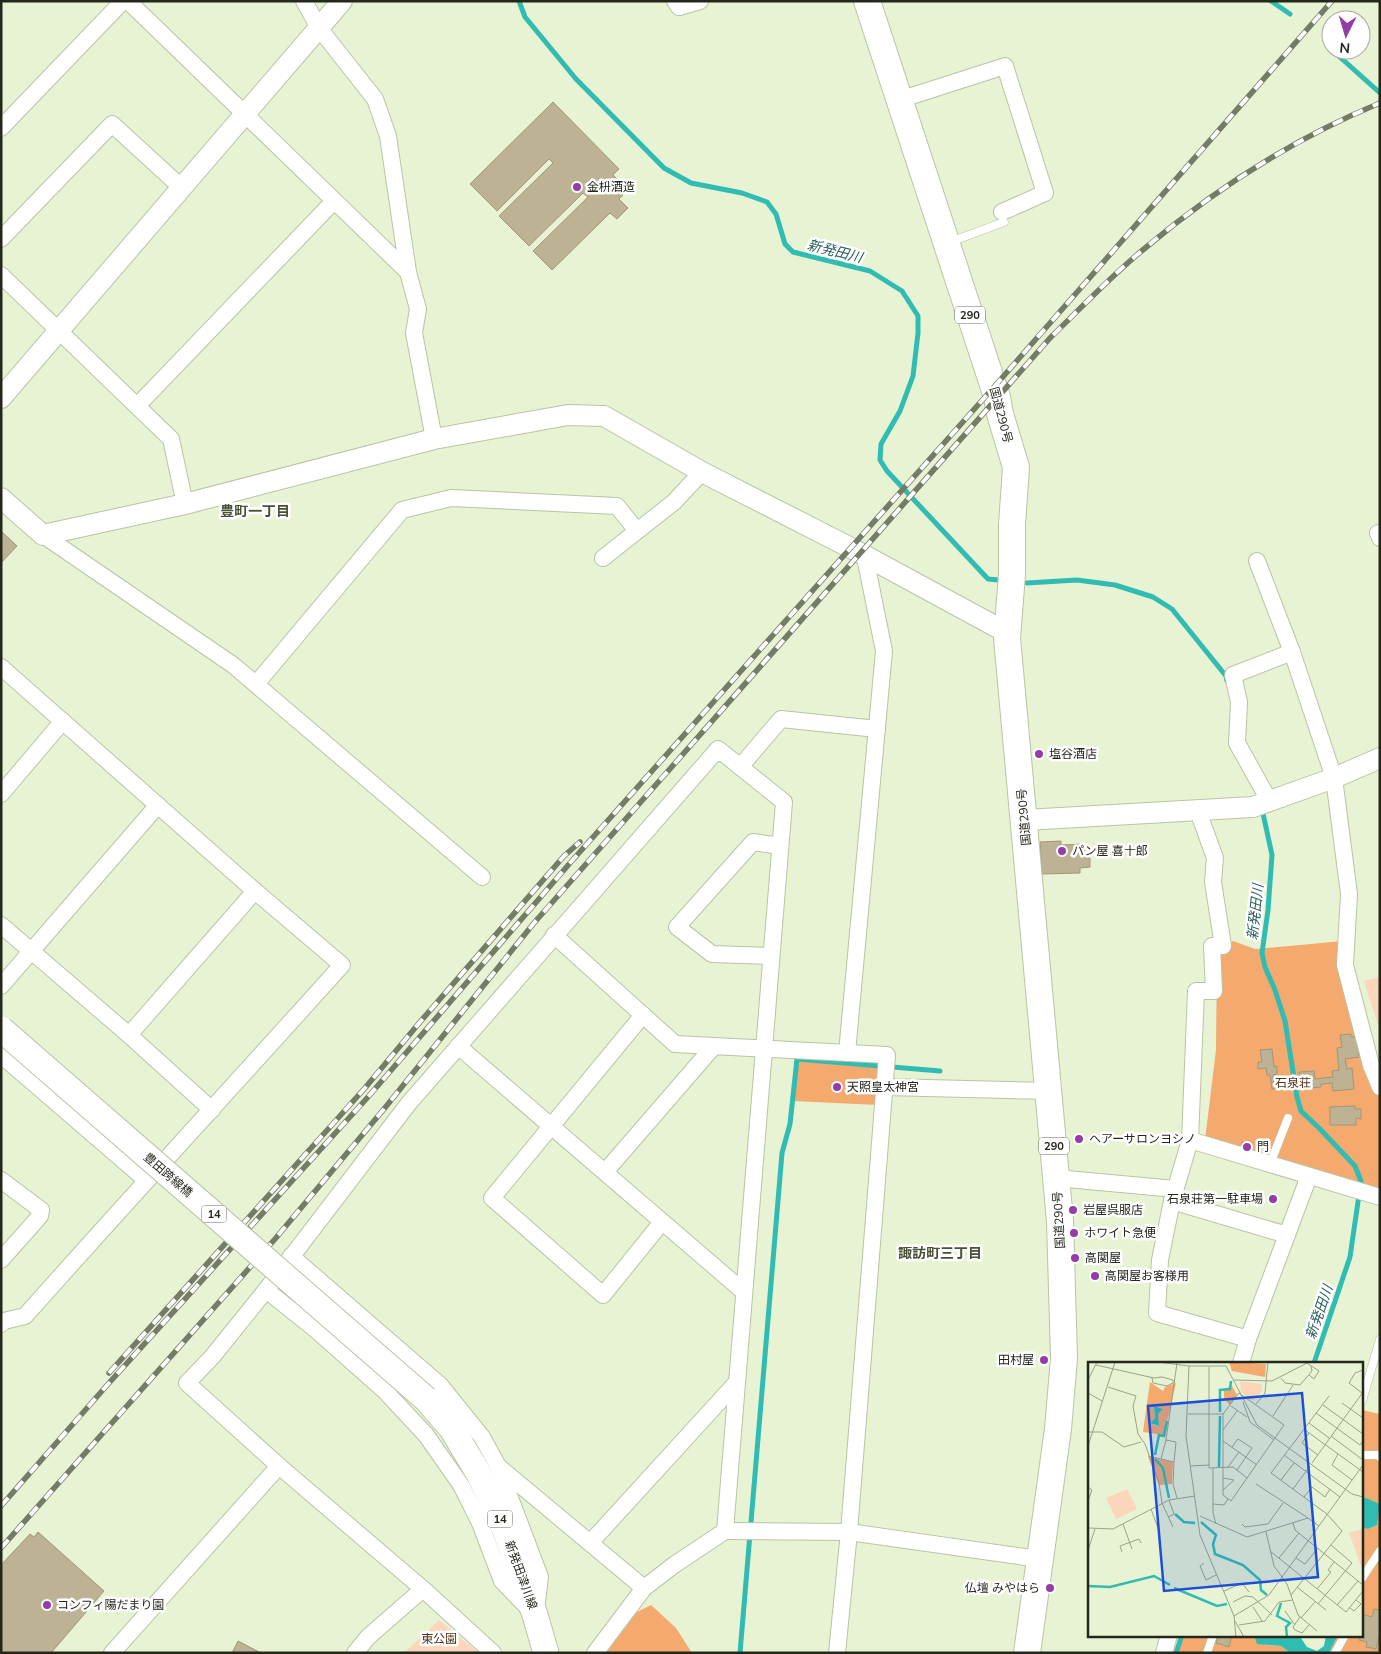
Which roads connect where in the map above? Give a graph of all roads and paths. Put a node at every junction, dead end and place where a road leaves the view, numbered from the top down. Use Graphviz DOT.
graph roads {
  1 [pos="123,1"];
  2 [pos="128,1"];
  3 [pos="304,1"];
  4 [pos="342,1"];
  5 [pos="675,1"];
  6 [pos="700,1"];
  7 [pos="867,1"];
  8 [pos="319,28"];
  9 [pos="899,100"];
  10 [pos="246,114"];
  11 [pos="1,128"];
  12 [pos="182,188"];
  13 [pos="334,200"];
  14 [pos="1003,217"];
  15 [pos="1,239"];
  16 [pos="946,244"];
  17 [pos="408,272"];
  18 [pos="1,275"];
  19 [pos="58,330"];
  20 [pos="1,398"];
  21 [pos="136,406"];
  22 [pos="434,439"];
  23 [pos="702,472"];
  24 [pos="1,498"];
  25 [pos="185,504"];
  26 [pos="636,531"];
  27 [pos="43,535"];
  28 [pos="865,557"];
  29 [pos="603,558"];
  30 [pos="1257,562"];
  31 [pos="1007,638"];
  32 [pos="1292,652"];
  33 [pos="1,668"];
  34 [pos="256,684"];
  35 [pos="63,721"];
  36 [pos="877,729"];
  37 [pos="1380,758"];
  38 [pos="740,767"];
  39 [pos="1334,778"];
  40 [pos="1,794"];
  41 [pos="158,805"];
  42 [pos="1262,805"];
  43 [pos="1198,811"];
  44 [pos="1025,820"];
  45 [pos="780,846"];
  46 [pos="482,878"];
  47 [pos="255,892"];
  48 [pos="1,925"];
  49 [pos="554,935"];
  50 [pos="31,951"];
  51 [pos="772,956"];
  52 [pos="1,986"];
  53 [pos="642,1015"];
  54 [pos="1,1029"];
  55 [pos="129,1035"];
  56 [pos="458,1046"];
  57 [pos="714,1046"];
  58 [pos="764,1048"];
  59 [pos="847,1052"];
  60 [pos="1,1055"];
  61 [pos="885,1087"];
  62 [pos="1380,1087"];
  63 [pos="1048,1091"];
  64 [pos="212,1110"];
  65 [pos="1288,1118"];
  66 [pos="551,1126"];
  67 [pos="1190,1140"];
  68 [pos="1270,1164"];
  69 [pos="605,1172"];
  70 [pos="1309,1176"];
  71 [pos="1056,1178"];
  72 [pos="1,1180"];
  73 [pos="146,1180"];
  74 [pos="1367,1194"];
  75 [pos="1174,1195"];
  76 [pos="662,1222"];
  77 [pos="1287,1235"];
  78 [pos="291,1256"];
  79 [pos="1,1260"];
  80 [pos="266,1290"];
  81 [pos="744,1292"];
  82 [pos="2,1321"];
  83 [pos="1248,1339"];
  84 [pos="1380,1339"];
  85 [pos="1241,1362"];
  86 [pos="737,1382"];
  87 [pos="1364,1394"];
  88 [pos="426,1399"];
  89 [pos="1364,1455"];
  90 [pos="1380,1457"];
  91 [pos="279,1466"];
  92 [pos="498,1466"];
  93 [pos="725,1531"];
  94 [pos="849,1532"];
  95 [pos="590,1543"];
  96 [pos="1380,1551"];
  97 [pos="1039,1559"];
  98 [pos="1364,1575"];
  99 [pos="644,1588"];
  100 [pos="423,1589"];
  101 [pos="535,1615"];
  102 [pos="1169,1636"];
  103 [pos="1213,1636"];
  104 [pos="1344,1636"];
  105 [pos="112,1653"];
  106 [pos="355,1653"];
  107 [pos="493,1653"];
  108 [pos="546,1653"];
  109 [pos="594,1653"];
  110 [pos="837,1653"];
  111 [pos="1027,1653"];
  112 [pos="1164,1653"];
  113 [pos="1207,1653"];
  114 [pos="1335,1653"];
  1 -- 11 [label="street"];
  2 -- 10 [label="street"];
  3 -- 8 [label="street"];
  4 -- 8 [label="street"];
  5 -- 6 [label="street"];
  7 -- 9 [label="highway, 国道290号 / 290"];
  8 -- 10 [label="street"];
  8 -- 17 [label="street"];
  9 -- 14 [label="street"];
  9 -- 16 [label="highway, 国道290号 / 290"];
  10 -- 12 [label="street"];
  10 -- 13 [label="street"];
  12 -- 15 [label="street"];
  12 -- 19 [label="street"];
  13 -- 17 [label="street"];
  13 -- 21 [label="street"];
  14 -- 16 [label="lane"];
  16 -- 31 [label="highway, 国道290号 / 290"];
  17 -- 22 [label="street"];
  18 -- 19 [label="street"];
  19 -- 20 [label="street"];
  19 -- 21 [label="street"];
  21 -- 25 [label="street"];
  22 -- 23 [label="street"];
  22 -- 25 [label="street"];
  23 -- 26 [label="street"];
  23 -- 28 [label="street"];
  24 -- 27 [label="street"];
  25 -- 27 [label="street"];
  26 -- 29 [label="street"];
  26 -- 34 [label="street"];
  27 -- 34 [label="street"];
  28 -- 31 [label="street"];
  28 -- 36 [label="street"];
  30 -- 32 [label="street"];
  31 -- 44 [label="highway, 国道290号 / 290"];
  32 -- 39 [label="street"];
  32 -- 42 [label="street"];
  33 -- 35 [label="street"];
  34 -- 46 [label="street"];
  35 -- 40 [label="street"];
  35 -- 41 [label="street"];
  36 -- 38 [label="street"];
  36 -- 59 [label="street"];
  37 -- 39 [label="street"];
  38 -- 45 [label="street"];
  38 -- 49 [label="street"];
  39 -- 42 [label="street"];
  39 -- 62 [label="street"];
  41 -- 47 [label="street"];
  41 -- 50 [label="street"];
  42 -- 43 [label="street"];
  43 -- 44 [label="street"];
  43 -- 67 [label="street"];
  44 -- 63 [label="highway, 国道290号 / 290"];
  45 -- 51 [label="street"];
  45 -- 51 [label="street"];
  47 -- 55 [label="street"];
  47 -- 64 [label="street"];
  48 -- 50 [label="street"];
  49 -- 53 [label="street"];
  49 -- 56 [label="street"];
  50 -- 52 [label="street"];
  50 -- 55 [label="street"];
  51 -- 58 [label="street"];
  53 -- 57 [label="street"];
  53 -- 66 [label="street"];
  54 -- 88 [label="main road, 豊田跨線橋 / 14, bridge"];
  55 -- 64 [label="street"];
  56 -- 66 [label="street"];
  56 -- 78 [label="street"];
  57 -- 58 [label="street"];
  57 -- 69 [label="street"];
  58 -- 59 [label="street"];
  58 -- 81 [label="street"];
  59 -- 61 [label="street"];
  60 -- 73 [label="street"];
  61 -- 63 [label="street"];
  61 -- 94 [label="street"];
  63 -- 71 [label="highway, 国道290号 / 290"];
  64 -- 73 [label="street"];
  65 -- 68 [label="lane"];
  66 -- 69 [label="street"];
  66 -- 76 [label="street"];
  67 -- 68 [label="street"];
  67 -- 75 [label="street"];
  68 -- 70 [label="street"];
  69 -- 76 [label="street"];
  70 -- 74 [label="street"];
  70 -- 77 [label="street"];
  71 -- 75 [label="street"];
  71 -- 97 [label="highway, 国道290号 / 290"];
  72 -- 79 [label="street"];
  73 -- 82 [label="street"];
  75 -- 77 [label="street"];
  75 -- 83 [label="street"];
  76 -- 81 [label="street"];
  77 -- 83 [label="street"];
  78 -- 80 [label="street"];
  78 -- 92 [label="street"];
  80 -- 91 [label="street"];
  80 -- 101 [label="street"];
  81 -- 86 [label="street"];
  83 -- 85 [label="street"];
  84 -- 87 [label="lane"];
  86 -- 93 [label="street"];
  86 -- 95 [label="street"];
  88 -- 101 [label="main road, 新発田津川線 / 14"];
  89 -- 90 [label="lane"];
  91 -- 100 [label="street"];
  91 -- 105 [label="street"];
  92 -- 95 [label="street"];
  92 -- 101 [label="street"];
  93 -- 94 [label="street"];
  93 -- 99 [label="street"];
  94 -- 97 [label="street"];
  94 -- 110 [label="street"];
  95 -- 99 [label="street"];
  96 -- 98 [label="lane"];
  97 -- 111 [label="highway, 国道290号 / 290"];
  99 -- 109 [label="street"];
  100 -- 106 [label="street"];
  100 -- 107 [label="street"];
  101 -- 108 [label="main road, 新発田津川線 / 14"];
  102 -- 112 [label="street"];
  103 -- 113 [label="lane"];
  104 -- 114 [label="lane"];
}
